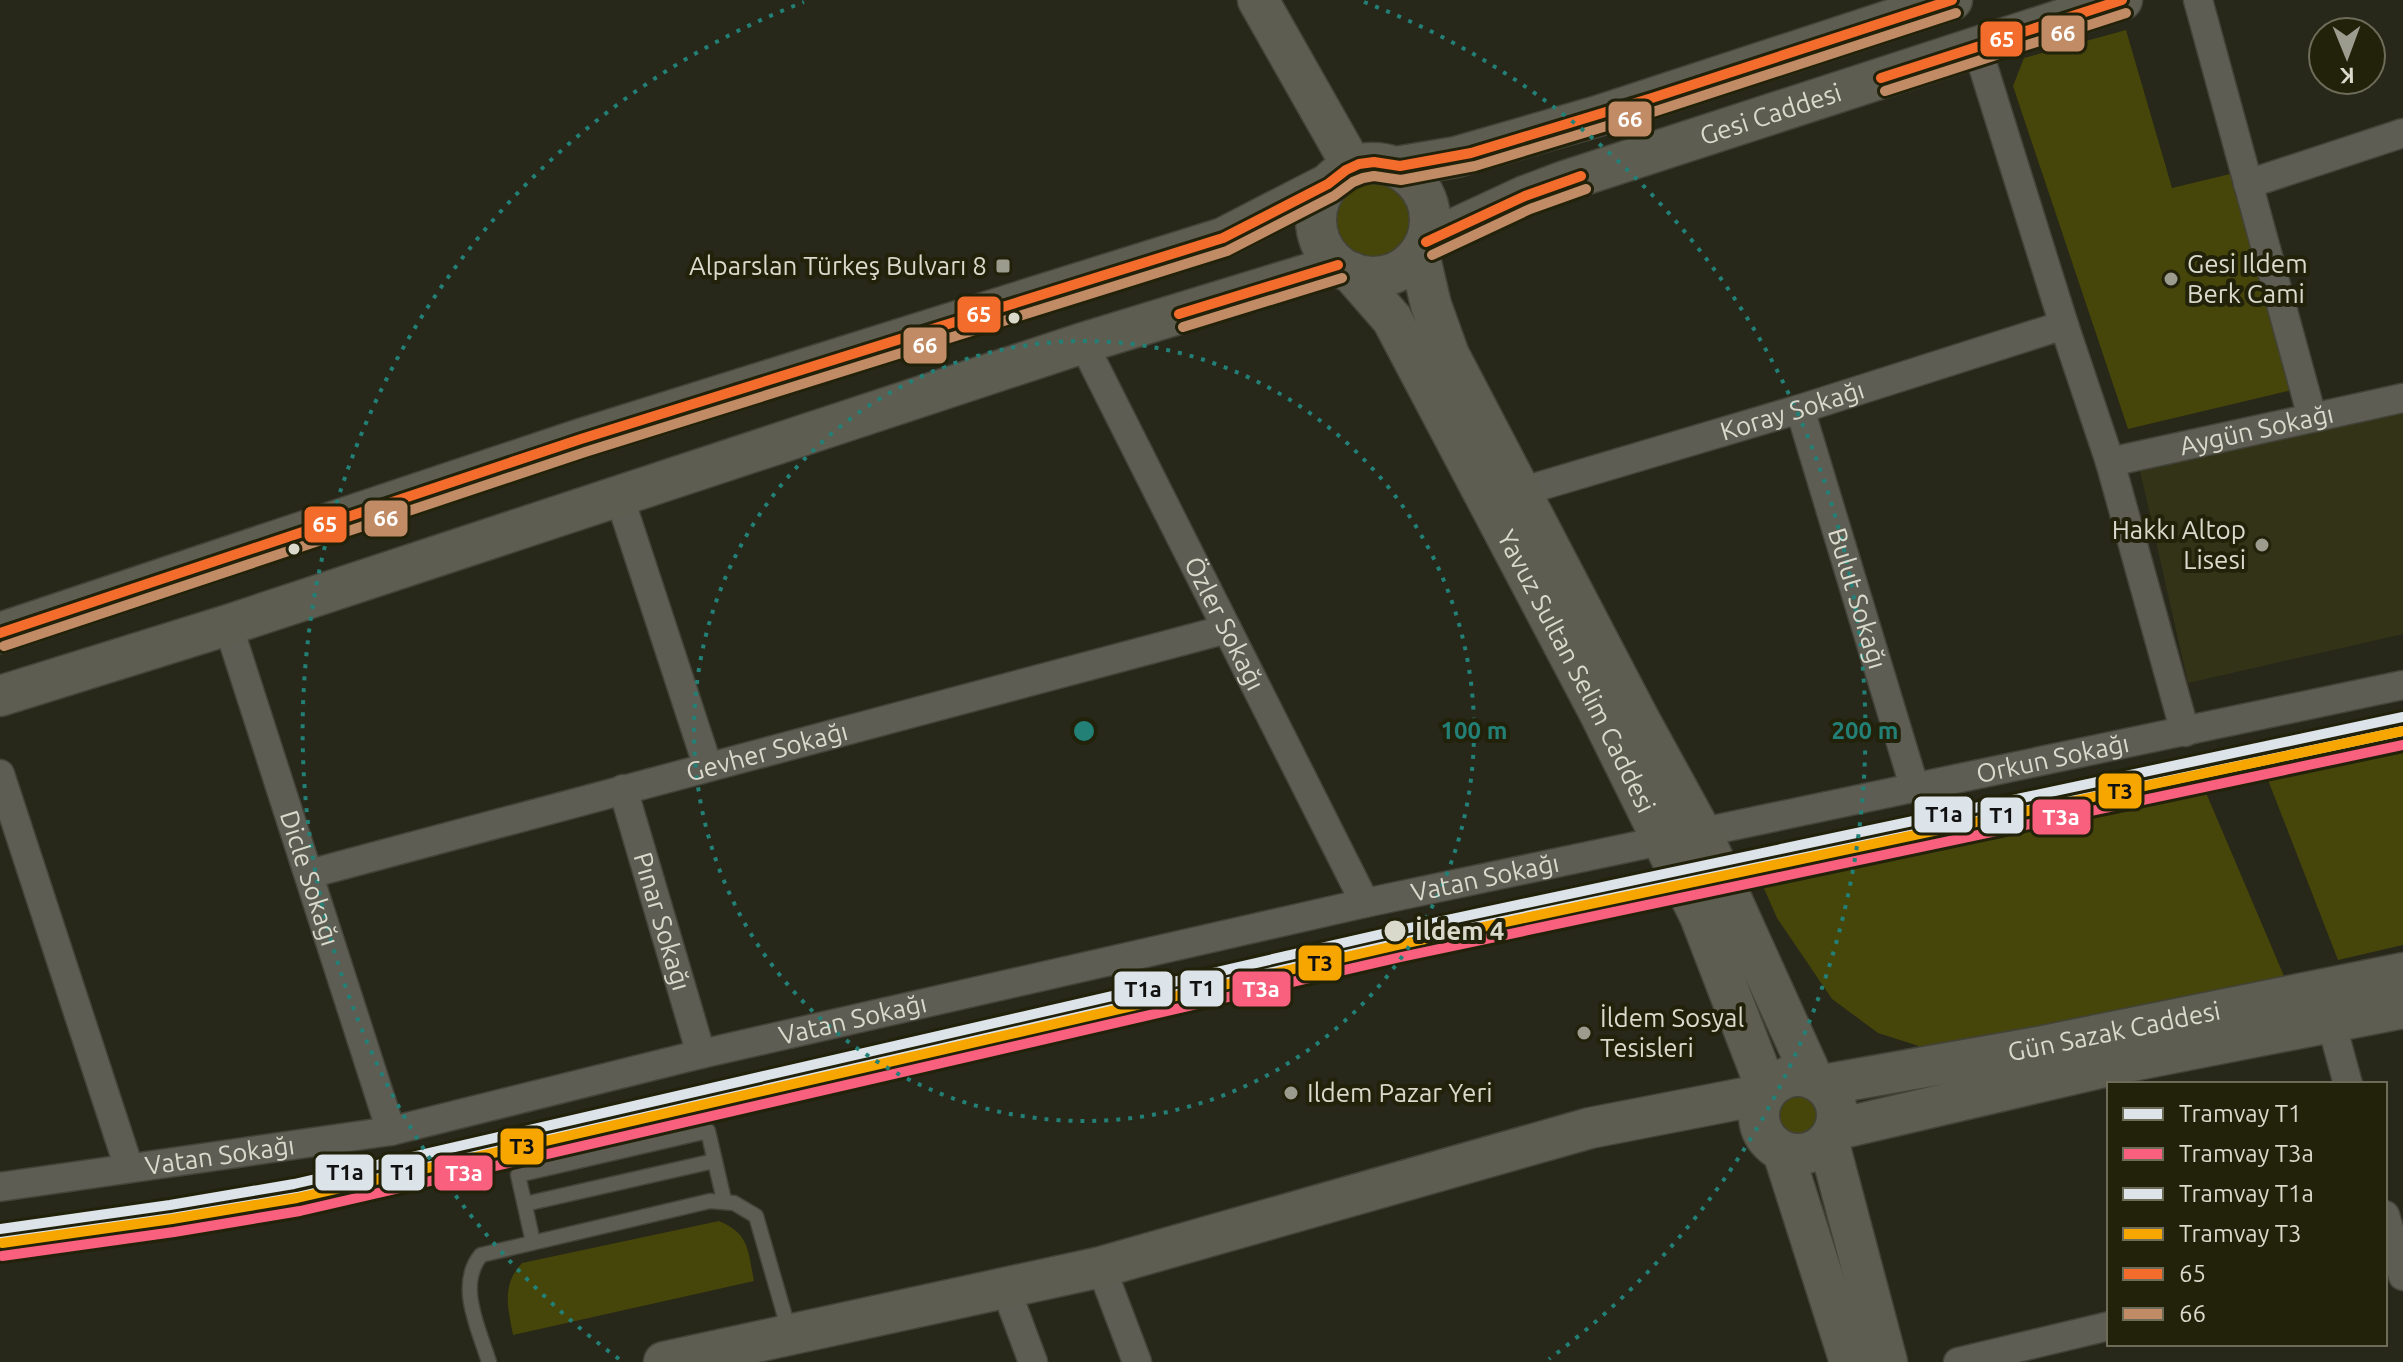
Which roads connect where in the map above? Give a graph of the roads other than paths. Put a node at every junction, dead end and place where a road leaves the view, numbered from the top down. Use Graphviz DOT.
graph roads {
  1 [pos="1258,0"];
  2 [pos="1952,0"];
  3 [pos="2122,0"];
  4 [pos="2198,0"];
  5 [pos="1977,47"];
  6 [pos="2403,133"];
  7 [pos="1396,167"];
  8 [pos="1340,175"];
  9 [pos="2248,184"];
  10 [pos="1423,248"];
  11 [pos="1345,269"];
  12 [pos="2064,325"];
  13 [pos="1083,343"];
  14 [pos="2403,398"];
  15 [pos="1800,409"];
  16 [pos="2312,417"];
  17 [pos="2110,462"];
  18 [pos="1520,492"];
  19 [pos="619,496"];
  20 [pos="228,625"];
  21 [pos="1227,629"];
  22 [pos="0,633"];
  23 [pos="2403,685"];
  24 [pos="0,696"];
  25 [pos="2185,732"];
  26 [pos="708,767"];
  27 [pos="0,774"];
  28 [pos="623,789"];
  29 [pos="1915,789"];
  30 [pos="1682,836"];
  31 [pos="309,874"];
  32 [pos="1365,903"];
  33 [pos="2403,973"];
  34 [pos="2403,1008"];
  35 [pos="2331,1022"];
  36 [pos="701,1054"];
  37 [pos="1818,1082"];
  38 [pos="2347,1082"];
  39 [pos="1766,1092"];
  40 [pos="1590,1128"];
  41 [pos="391,1131"];
  42 [pos="1831,1135"];
  43 [pos="1778,1148"];
  44 [pos="714,1161"];
  45 [pos="129,1168"];
  46 [pos="0,1187"];
  47 [pos="724,1200"];
  48 [pos="525,1204"];
  49 [pos="2387,1225"];
  50 [pos="533,1242"];
  51 [pos="2395,1264"];
  52 [pos="1101,1267"];
  53 [pos="1005,1287"];
  54 [pos="2107,1326"];
  55 [pos="790,1335"];
  56 [pos="489,1362"];
  57 [pos="664,1362"];
  58 [pos="1033,1362"];
  59 [pos="1137,1362"];
  60 [pos="1850,1362"];
  61 [pos="1887,1362"];
  62 [pos="1958,1362"];
  1 -- 8 [label="street"];
  2 -- 7 [label="street, Gesi Caddesi"];
  3 -- 5 [label="street, Gesi Caddesi"];
  4 -- 9 [label="street"];
  5 -- 10 [label="street, Gesi Caddesi"];
  5 -- 12 [label="street"];
  6 -- 9 [label="street"];
  7 -- 8 [label="street"];
  7 -- 10 [label="street"];
  8 -- 11 [label="street"];
  8 -- 22 [label="street"];
  9 -- 16 [label="street"];
  10 -- 11 [label="street"];
  10 -- 18 [label="street, Yavuz Sultan Selim Caddesi"];
  11 -- 13 [label="street"];
  11 -- 30 [label="street, Yavuz Sultan Selim Caddesi"];
  12 -- 15 [label="street, Koray Sokağı"];
  12 -- 17 [label="street"];
  13 -- 19 [label="street"];
  13 -- 21 [label="street, Özler Sokağı"];
  14 -- 16 [label="street, Aygün Sokağı"];
  15 -- 18 [label="street, Koray Sokağı"];
  15 -- 29 [label="street, Bulut Sokağı"];
  16 -- 17 [label="street, Aygün Sokağı"];
  17 -- 25 [label="street"];
  18 -- 30 [label="street, Yavuz Sultan Selim Caddesi"];
  19 -- 20 [label="street"];
  19 -- 26 [label="street"];
  20 -- 24 [label="street"];
  20 -- 31 [label="street, Dicle Sokağı"];
  21 -- 26 [label="street, Gevher Sokağı"];
  21 -- 32 [label="street, Özler Sokağı"];
  23 -- 25 [label="street, Orkun Sokağı"];
  25 -- 29 [label="street, Orkun Sokağı"];
  26 -- 28 [label="street, Gevher Sokağı"];
  27 -- 45 [label="street"];
  28 -- 31 [label="street, Gevher Sokağı"];
  28 -- 36 [label="street, Pınar Sokağı"];
  29 -- 30 [label="street, Orkun Sokağı"];
  30 -- 32 [label="street, Vatan Sokağı"];
  30 -- 37 [label="street, Yavuz Sultan Selim Caddesi"];
  30 -- 39 [label="street, Yavuz Sultan Selim Caddesi"];
  31 -- 41 [label="street, Dicle Sokağı"];
  32 -- 36 [label="street, Vatan Sokağı"];
  33 -- 37 [label="street, Gün Sazak Caddesi"];
  34 -- 35 [label="street, Gün Sazak Caddesi"];
  35 -- 38 [label="street"];
  35 -- 42 [label="street, Gün Sazak Caddesi"];
  36 -- 41 [label="street, Vatan Sokağı"];
  37 -- 39 [label="street"];
  37 -- 42 [label="street"];
  39 -- 40 [label="street"];
  39 -- 43 [label="street"];
  40 -- 43 [label="street"];
  40 -- 52 [label="street"];
  41 -- 45 [label="street, Vatan Sokağı"];
  42 -- 43 [label="street"];
  42 -- 61 [label="street"];
  43 -- 60 [label="street"];
  44 -- 47 [label="lane"];
  44 -- 48 [label="lane"];
  44 -- 48 [label="lane"];
  45 -- 46 [label="street, Vatan Sokağı"];
  47 -- 50 [label="lane"];
  47 -- 55 [label="lane"];
  48 -- 50 [label="lane"];
  49 -- 51 [label="street"];
  50 -- 56 [label="lane"];
  52 -- 53 [label="street"];
  52 -- 59 [label="street"];
  53 -- 55 [label="street"];
  53 -- 58 [label="street"];
  54 -- 62 [label="street"];
  55 -- 57 [label="street"];
}
